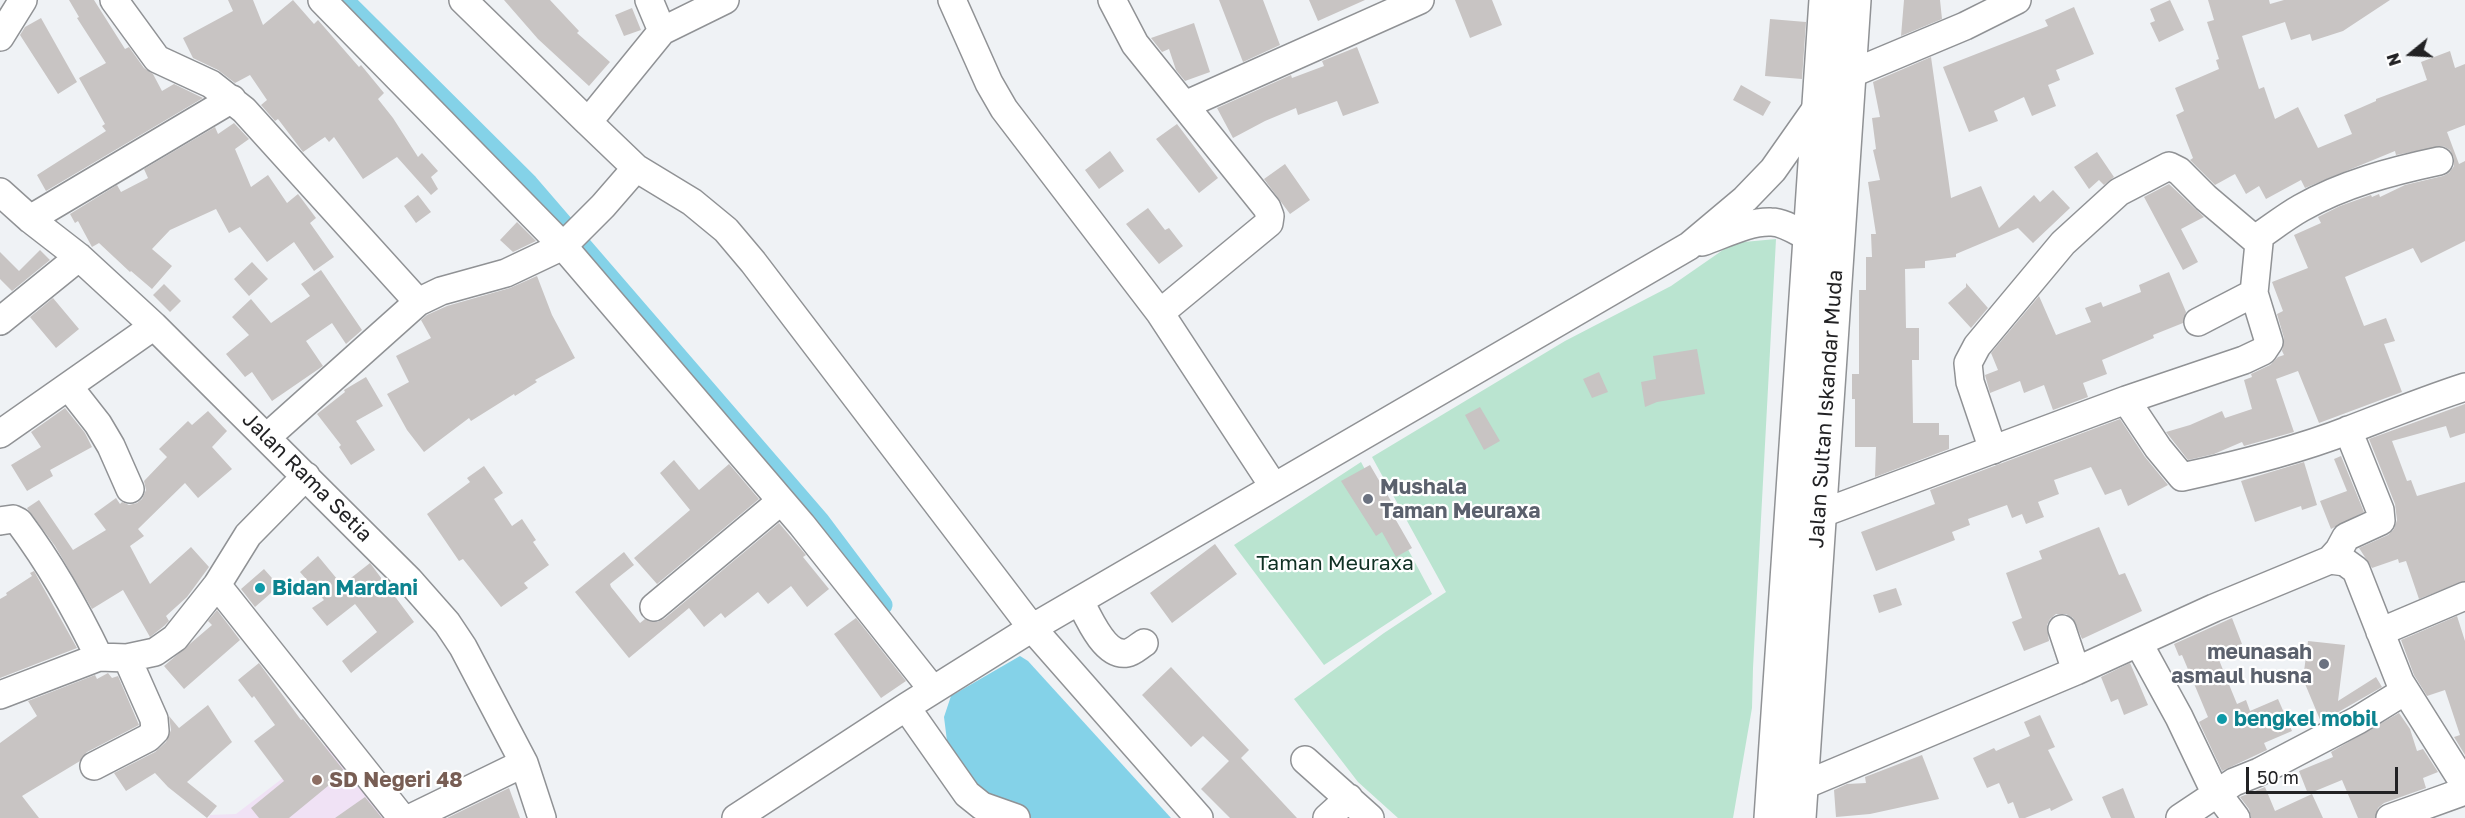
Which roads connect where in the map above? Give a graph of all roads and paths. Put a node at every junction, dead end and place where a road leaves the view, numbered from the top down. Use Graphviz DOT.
graph roads {
  1 [pos="22,0"];
  2 [pos="114,0"];
  3 [pos="321,0"];
  4 [pos="463,0"];
  5 [pos="649,0"];
  6 [pos="725,0"];
  7 [pos="952,0"];
  8 [pos="1112,0"];
  9 [pos="1420,0"];
  10 [pos="1826,0"];
  11 [pos="1854,0"];
  12 [pos="2017,0"];
  13 [pos="662,31"];
  14 [pos="0,37"];
  15 [pos="1848,75"];
  16 [pos="231,99"];
  17 [pos="1185,105"];
  18 [pos="1818,106"];
  19 [pos="588,122"];
  20 [pos="2439,161"];
  21 [pos="636,168"];
  22 [pos="0,192"];
  23 [pos="30,219"];
  24 [pos="1810,238"];
  25 [pos="2255,239"];
  26 [pos="565,244"];
  27 [pos="1689,246"];
  28 [pos="79,257"];
  29 [pos="2254,293"];
  30 [pos="418,303"];
  31 [pos="1160,313"];
  32 [pos="0,321"];
  33 [pos="2198,322"];
  34 [pos="154,326"];
  35 [pos="69,387"];
  36 [pos="2465,387"];
  37 [pos="2126,400"];
  38 [pos="2348,430"];
  39 [pos="0,434"];
  40 [pos="267,437"];
  41 [pos="1994,450"];
  42 [pos="306,476"];
  43 [pos="1274,487"];
  44 [pos="130,489"];
  45 [pos="781,501"];
  46 [pos="1820,514"];
  47 [pos="0,521"];
  48 [pos="2330,560"];
  49 [pos="217,585"];
  50 [pos="2465,596"];
  51 [pos="1080,601"];
  52 [pos="654,607"];
  53 [pos="2062,629"];
  54 [pos="1028,632"];
  55 [pos="2380,632"];
  56 [pos="1144,643"];
  57 [pos="2139,644"];
  58 [pos="99,657"];
  59 [pos="127,658"];
  60 [pos="2076,671"];
  61 [pos="937,687"];
  62 [pos="2405,691"];
  63 [pos="0,695"];
  64 [pos="906,707"];
  65 [pos="1305,759"];
  66 [pos="524,763"];
  67 [pos="94,766"];
  68 [pos="2464,783"];
  69 [pos="1802,786"];
  70 [pos="2217,794"];
  71 [pos="1349,798"];
  72 [pos="748,814"];
  73 [pos="402,818"];
  74 [pos="411,818"];
  75 [pos="542,818"];
  76 [pos="1016,818"];
  77 [pos="1199,818"];
  78 [pos="1328,818"];
  79 [pos="1370,818"];
  80 [pos="1771,818"];
  81 [pos="1799,818"];
  82 [pos="2180,818"];
  83 [pos="2236,818"];
  84 [pos="2390,818"];
  1 -- 14 [label="street"];
  2 -- 16 [label="street"];
  3 -- 26 [label="street"];
  4 -- 19 [label="street"];
  5 -- 13 [label="street"];
  6 -- 13 [label="street"];
  7 -- 31 [label="street"];
  8 -- 17 [label="street"];
  9 -- 17 [label="street"];
  10 -- 18 [label="highway, Jalan Sultan Iskandar Muda"];
  11 -- 15 [label="highway, Jalan Sultan Iskandar Muda"];
  12 -- 15 [label="street"];
  13 -- 19 [label="street"];
  15 -- 46 [label="highway, Jalan Sultan Iskandar Muda"];
  16 -- 23 [label="street"];
  16 -- 30 [label="street"];
  17 -- 31 [label="street"];
  18 -- 24 [label="highway, Jalan Sultan Iskandar Muda"];
  18 -- 27 [label="street"];
  19 -- 21 [label="street"];
  20 -- 25 [label="street"];
  21 -- 26 [label="street"];
  21 -- 54 [label="street"];
  22 -- 23 [label="street, Jalan Rama Setia"];
  23 -- 28 [label="street, Jalan Rama Setia"];
  24 -- 27 [label="street"];
  24 -- 80 [label="highway, Jalan Sultan Iskandar Muda"];
  25 -- 29 [label="street"];
  25 -- 41 [label="street"];
  26 -- 30 [label="street"];
  26 -- 45 [label="street"];
  27 -- 43 [label="street"];
  28 -- 32 [label="street"];
  28 -- 34 [label="street, Jalan Rama Setia"];
  29 -- 33 [label="street"];
  29 -- 37 [label="street"];
  30 -- 40 [label="street"];
  31 -- 43 [label="street"];
  34 -- 35 [label="street"];
  34 -- 40 [label="street, Jalan Rama Setia"];
  35 -- 39 [label="street"];
  35 -- 44 [label="street"];
  36 -- 38 [label="street"];
  37 -- 38 [label="street"];
  37 -- 41 [label="street"];
  38 -- 48 [label="street"];
  40 -- 42 [label="street, Jalan Rama Setia"];
  41 -- 46 [label="street"];
  42 -- 49 [label="street"];
  42 -- 66 [label="street, Jalan Rama Setia"];
  43 -- 51 [label="street"];
  45 -- 52 [label="street"];
  45 -- 61 [label="street"];
  46 -- 69 [label="highway, Jalan Sultan Iskandar Muda"];
  47 -- 58 [label="street"];
  48 -- 55 [label="street"];
  48 -- 57 [label="street"];
  49 -- 59 [label="street"];
  49 -- 73 [label="street"];
  50 -- 55 [label="street"];
  51 -- 54 [label="street"];
  51 -- 56 [label="street"];
  53 -- 60 [label="street"];
  54 -- 61 [label="street"];
  54 -- 77 [label="street"];
  55 -- 62 [label="street"];
  57 -- 60 [label="street"];
  57 -- 70 [label="street"];
  58 -- 59 [label="street"];
  58 -- 63 [label="street"];
  59 -- 67 [label="street"];
  60 -- 69 [label="street"];
  61 -- 64 [label="street"];
  62 -- 68 [label="street"];
  62 -- 70 [label="street"];
  64 -- 72 [label="street"];
  64 -- 76 [label="street"];
  65 -- 71 [label="street"];
  66 -- 74 [label="street"];
  66 -- 75 [label="street, Jalan Rama Setia"];
  68 -- 84 [label="street"];
  69 -- 81 [label="highway, Jalan Sultan Iskandar Muda"];
  70 -- 82 [label="street"];
  70 -- 83 [label="street"];
  71 -- 78 [label="street"];
  71 -- 79 [label="street"];
}
